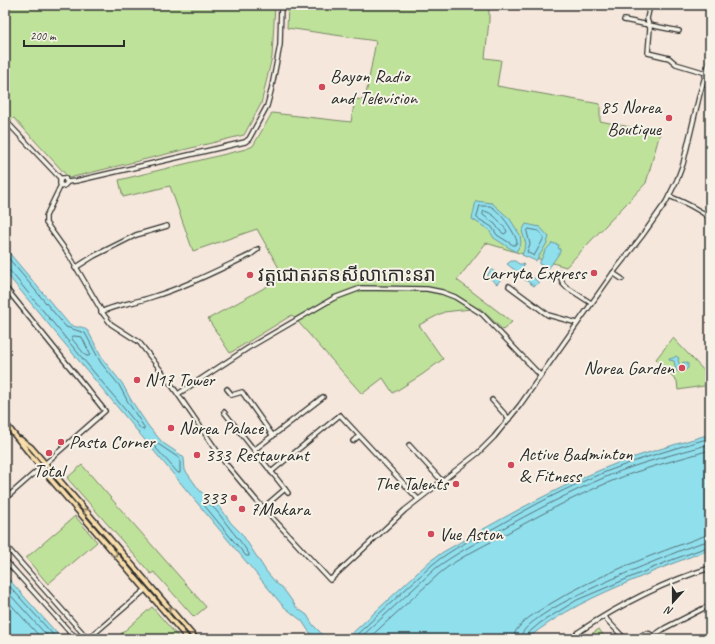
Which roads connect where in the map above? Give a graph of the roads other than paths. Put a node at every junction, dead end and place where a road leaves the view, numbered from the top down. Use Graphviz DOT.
graph roads {
  1 [pos="281,5"];
  2 [pos="650,5"];
  3 [pos="624,20"];
  4 [pos="649,25"];
  5 [pos="679,31"];
  6 [pos="710,60"];
  7 [pos="706,74"];
  8 [pos="710,76"];
  9 [pos="5,120"];
  10 [pos="61,179"];
  11 [pos="67,182"];
  12 [pos="61,185"];
  13 [pos="669,196"];
  14 [pos="710,218"];
  15 [pos="167,226"];
  16 [pos="258,249"];
  17 [pos="75,268"];
  18 [pos="560,273"];
  19 [pos="613,273"];
  20 [pos="622,280"];
  21 [pos="508,286"];
  22 [pos="5,287"];
  23 [pos="591,303"];
  24 [pos="101,312"];
  25 [pos="577,323"];
  26 [pos="540,375"];
  27 [pos="227,389"];
  28 [pos="178,394"];
  29 [pos="323,397"];
  30 [pos="492,400"];
  31 [pos="224,412"];
  32 [pos="509,418"];
  33 [pos="5,423"];
  34 [pos="273,436"];
  35 [pos="359,436"];
  36 [pos="18,438"];
  37 [pos="353,441"];
  38 [pos="409,445"];
  39 [pos="254,450"];
  40 [pos="45,464"];
  41 [pos="41,468"];
  42 [pos="271,472"];
  43 [pos="442,481"];
  44 [pos="5,499"];
  45 [pos="418,499"];
  46 [pos="263,508"];
  47 [pos="5,545"];
  48 [pos="5,560"];
  49 [pos="710,568"];
  50 [pos="145,590"];
  51 [pos="710,605"];
  52 [pos="605,616"];
  53 [pos="68,630"];
  54 [pos="580,637"];
  55 [pos="653,638"];
  56 [pos="73,639"];
  57 [pos="79,639"];
  58 [pos="88,639"];
  59 [pos="188,639"];
  60 [pos="196,639"];
  61 [pos="625,639"];
  62 [pos="639,639"];
  1 -- 11 [label="street"];
  2 -- 4 [label="street"];
  3 -- 4 [label="street"];
  4 -- 5 [label="street"];
  4 -- 7 [label="street"];
  6 -- 7 [label="street"];
  7 -- 8 [label="street"];
  7 -- 13 [label="street"];
  9 -- 10 [label="street"];
  10 -- 11 [label="street"];
  10 -- 12 [label="street"];
  11 -- 12 [label="street"];
  12 -- 17 [label="street"];
  13 -- 14 [label="street"];
  13 -- 19 [label="street"];
  15 -- 17 [label="street"];
  16 -- 24 [label="street"];
  17 -- 24 [label="street"];
  18 -- 23 [label="street"];
  19 -- 20 [label="street"];
  19 -- 23 [label="street"];
  21 -- 25 [label="street"];
  22 -- 40 [label="street"];
  23 -- 25 [label="street"];
  24 -- 28 [label="street"];
  25 -- 26 [label="street"];
  26 -- 28 [label="street"];
  26 -- 32 [label="street"];
  27 -- 34 [label="street"];
  28 -- 46 [label="street"];
  29 -- 34 [label="street"];
  30 -- 32 [label="street"];
  31 -- 39 [label="street"];
  32 -- 43 [label="street"];
  33 -- 36 [label="main road"];
  34 -- 39 [label="street"];
  35 -- 37 [label="street"];
  35 -- 42 [label="street"];
  35 -- 45 [label="street"];
  36 -- 40 [label="main road"];
  36 -- 41 [label="main road"];
  38 -- 43 [label="street"];
  39 -- 42 [label="street"];
  40 -- 41 [label="street"];
  60 -- 40 [label="main road, one-way"];
  41 -- 44 [label="street"];
  41 -- 50 [label="main road, one-way"];
  42 -- 46 [label="street"];
  43 -- 45 [label="street"];
  45 -- 46 [label="street"];
  47 -- 58 [label="street"];
  48 -- 53 [label="street"];
  49 -- 52 [label="street"];
  50 -- 58 [label="street"];
  50 -- 59 [label="main road"];
  51 -- 55 [label="street"];
  52 -- 54 [label="street"];
  52 -- 61 [label="street"];
  53 -- 56 [label="street"];
  53 -- 57 [label="street"];
  55 -- 62 [label="street"];
}
